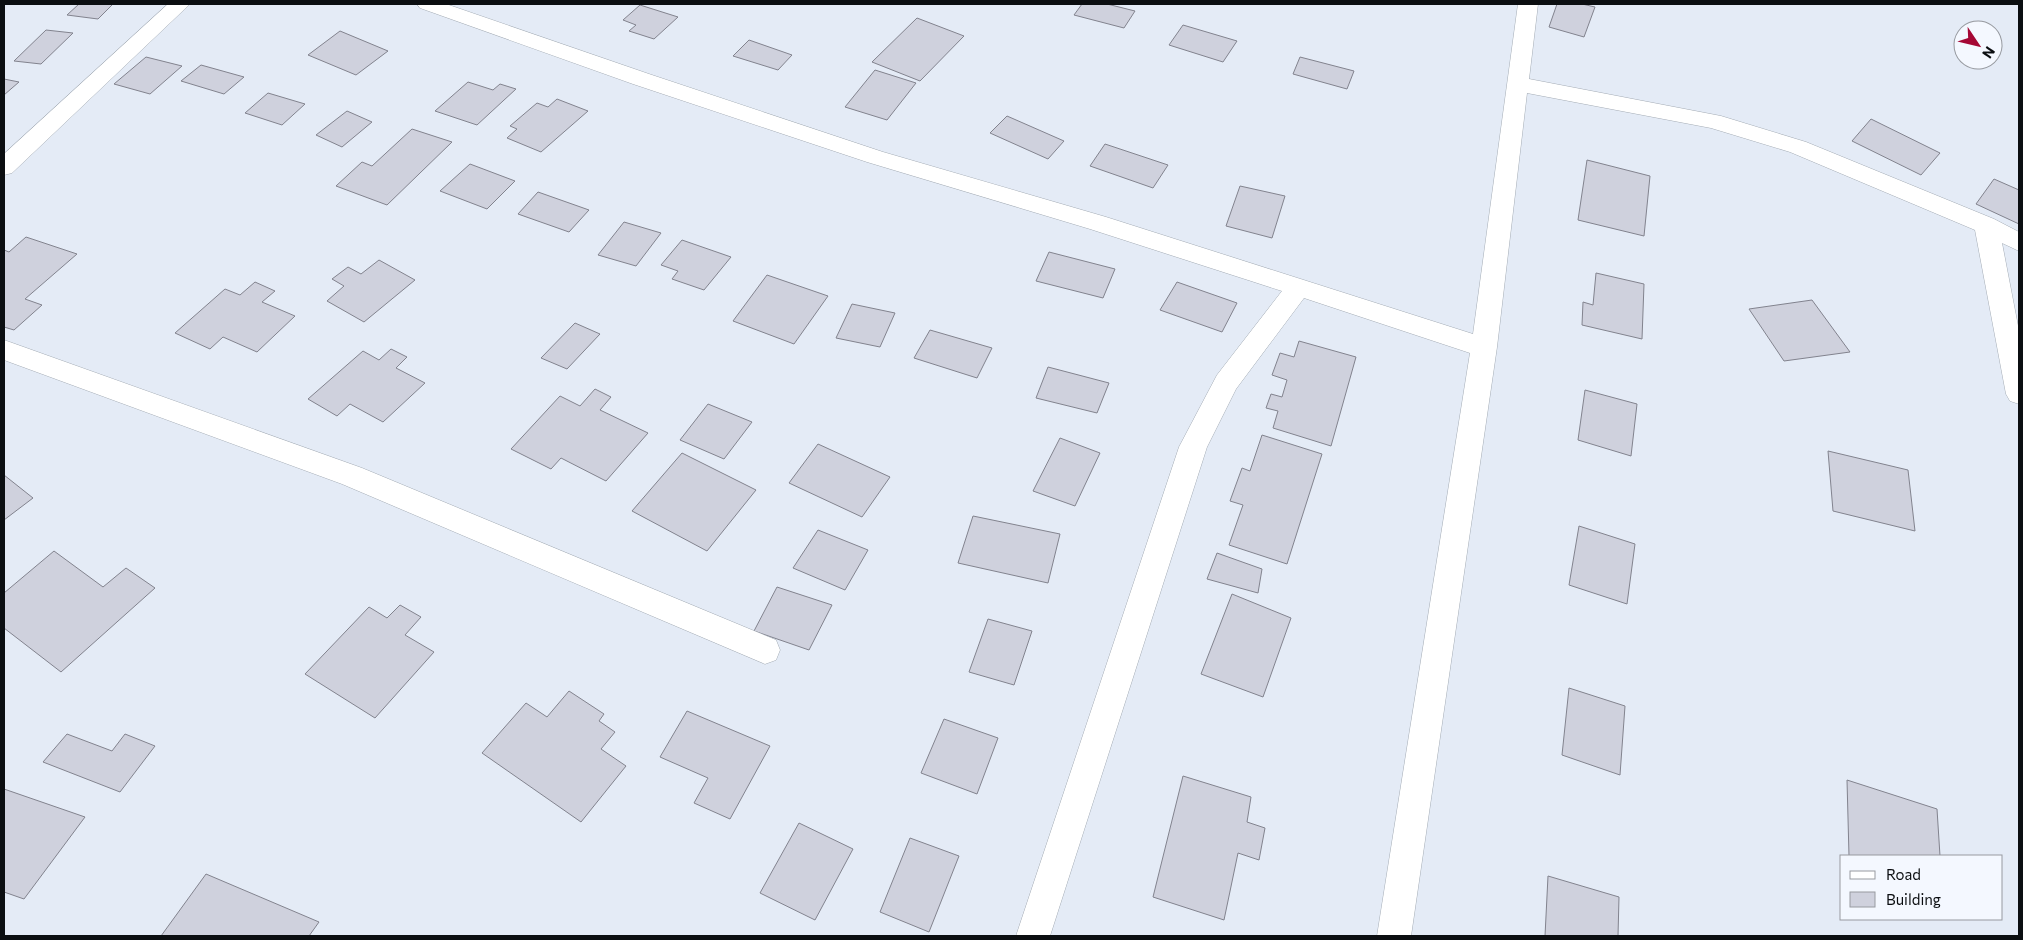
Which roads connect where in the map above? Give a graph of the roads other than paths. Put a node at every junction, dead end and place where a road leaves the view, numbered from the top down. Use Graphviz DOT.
graph roads {
  1 [pos="180,4"];
  2 [pos="427,4"];
  3 [pos="1528,4"];
  4 [pos="1519,84"];
  5 [pos="4,167"];
  6 [pos="1986,225"];
  7 [pos="2019,242"];
  8 [pos="1298,288"];
  9 [pos="1484,346"];
  10 [pos="4,350"];
  11 [pos="2019,394"];
  12 [pos="765,650"];
  13 [pos="1032,936"];
  14 [pos="1394,936"];
  1 -- 5 [label="street"];
  2 -- 8 [label="street"];
  3 -- 4 [label="street"];
  4 -- 6 [label="street"];
  4 -- 9 [label="street"];
  6 -- 7 [label="street"];
  6 -- 11 [label="street"];
  8 -- 9 [label="street"];
  8 -- 13 [label="street"];
  9 -- 14 [label="street"];
  10 -- 12 [label="street"];
}
